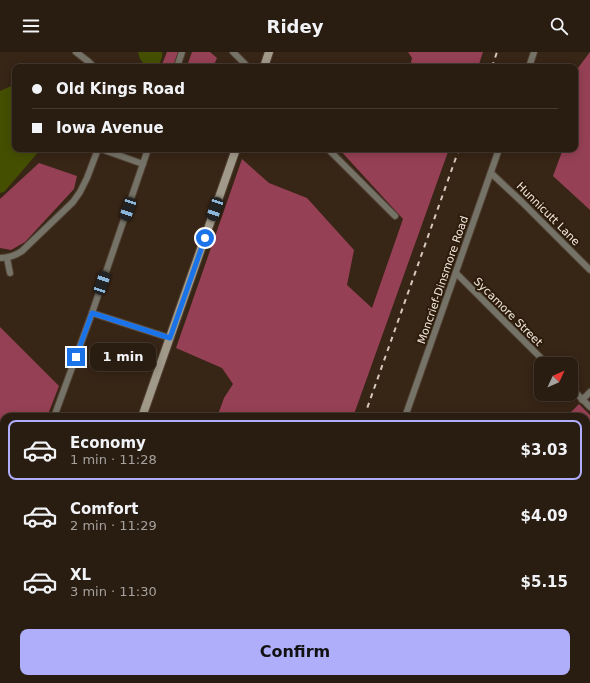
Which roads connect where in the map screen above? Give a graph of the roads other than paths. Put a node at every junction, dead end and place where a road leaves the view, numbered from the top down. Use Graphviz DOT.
graph roads {
  1 [pos="76,52"];
  2 [pos="182,52"];
  3 [pos="233,52"];
  4 [pos="270,52"];
  5 [pos="534,52"];
  6 [pos="91,64"];
  7 [pos="178,64"];
  8 [pos="245,64"];
  9 [pos="265,64"];
  10 [pos="530,64"];
  11 [pos="97,152"];
  12 [pos="109,152"];
  13 [pos="147,152"];
  14 [pos="235,152"];
  15 [pos="331,152"];
  16 [pos="498,152"];
  17 [pos="143,164"];
  18 [pos="491,173"];
  19 [pos="395,216"];
  20 [pos="0,258"];
  21 [pos="7,258"];
  22 [pos="590,270"];
  23 [pos="10,273"];
  24 [pos="456,273"];
  25 [pos="92,313"];
  26 [pos="170,338"];
  27 [pos="540,357"];
  28 [pos="590,392"];
  29 [pos="578,396"];
  30 [pos="582,400"];
  31 [pos="590,407"];
  32 [pos="55,413"];
  33 [pos="143,413"];
  34 [pos="406,413"];
  1 -- 6 [label="street"];
  2 -- 7 [label="street"];
  3 -- 8 [label="street"];
  4 -- 9 [label="street"];
  5 -- 10 [label="street"];
  11 -- 21 [label="street"];
  12 -- 17 [label="street"];
  13 -- 17 [label="street"];
  14 -- 26 [label="street"];
  15 -- 19 [label="street"];
  16 -- 18 [label="street, Moncrief-Dinsmore Road"];
  17 -- 25 [label="street"];
  18 -- 22 [label="street, Hunnicutt Lane"];
  18 -- 24 [label="street, Moncrief-Dinsmore Road"];
  20 -- 21 [label="street"];
  21 -- 23 [label="street"];
  24 -- 27 [label="street, Sycamore Street"];
  24 -- 34 [label="street, Moncrief-Dinsmore Road"];
  25 -- 26 [label="street"];
  25 -- 32 [label="street"];
  26 -- 33 [label="street"];
  28 -- 30 [label="street"];
  29 -- 30 [label="street"];
  30 -- 31 [label="street"];
}
